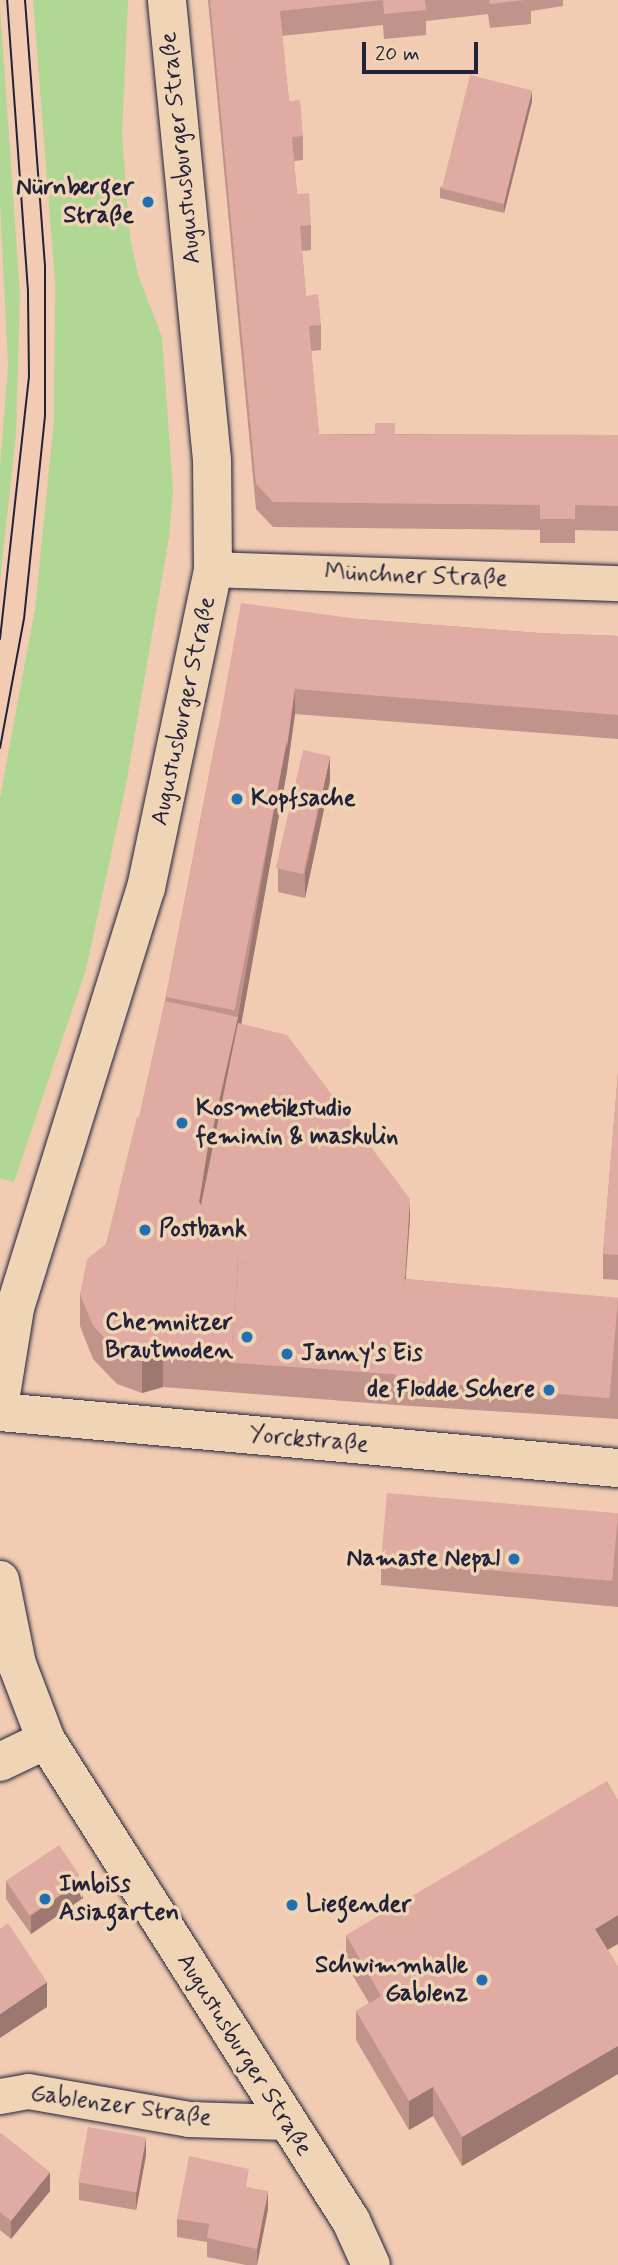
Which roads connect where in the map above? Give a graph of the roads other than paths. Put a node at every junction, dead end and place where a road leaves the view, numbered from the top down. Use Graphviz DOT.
graph roads {
  1 [pos="167,0"];
  2 [pos="213,569"];
  3 [pos="618,583"];
  4 [pos="0,1401"];
  5 [pos="0,1412"];
  6 [pos="618,1468"];
  7 [pos="0,1580"];
  8 [pos="46,1740"];
  9 [pos="0,1762"];
  10 [pos="0,2096"];
  11 [pos="285,2122"];
  12 [pos="371,2265"];
  1 -- 2 [label="main road, Augustusburger Straße"];
  2 -- 3 [label="street, Münchner Straße"];
  2 -- 4 [label="main road, Augustusburger Straße"];
  5 -- 6 [label="main road, Yorckstraße"];
  7 -- 8 [label="main road, Augustusburger Straße"];
  8 -- 9 [label="main road"];
  8 -- 11 [label="main road, Augustusburger Straße"];
  10 -- 11 [label="street, Gablenzer Straße"];
  11 -- 12 [label="main road, Augustusburger Straße"];
}
